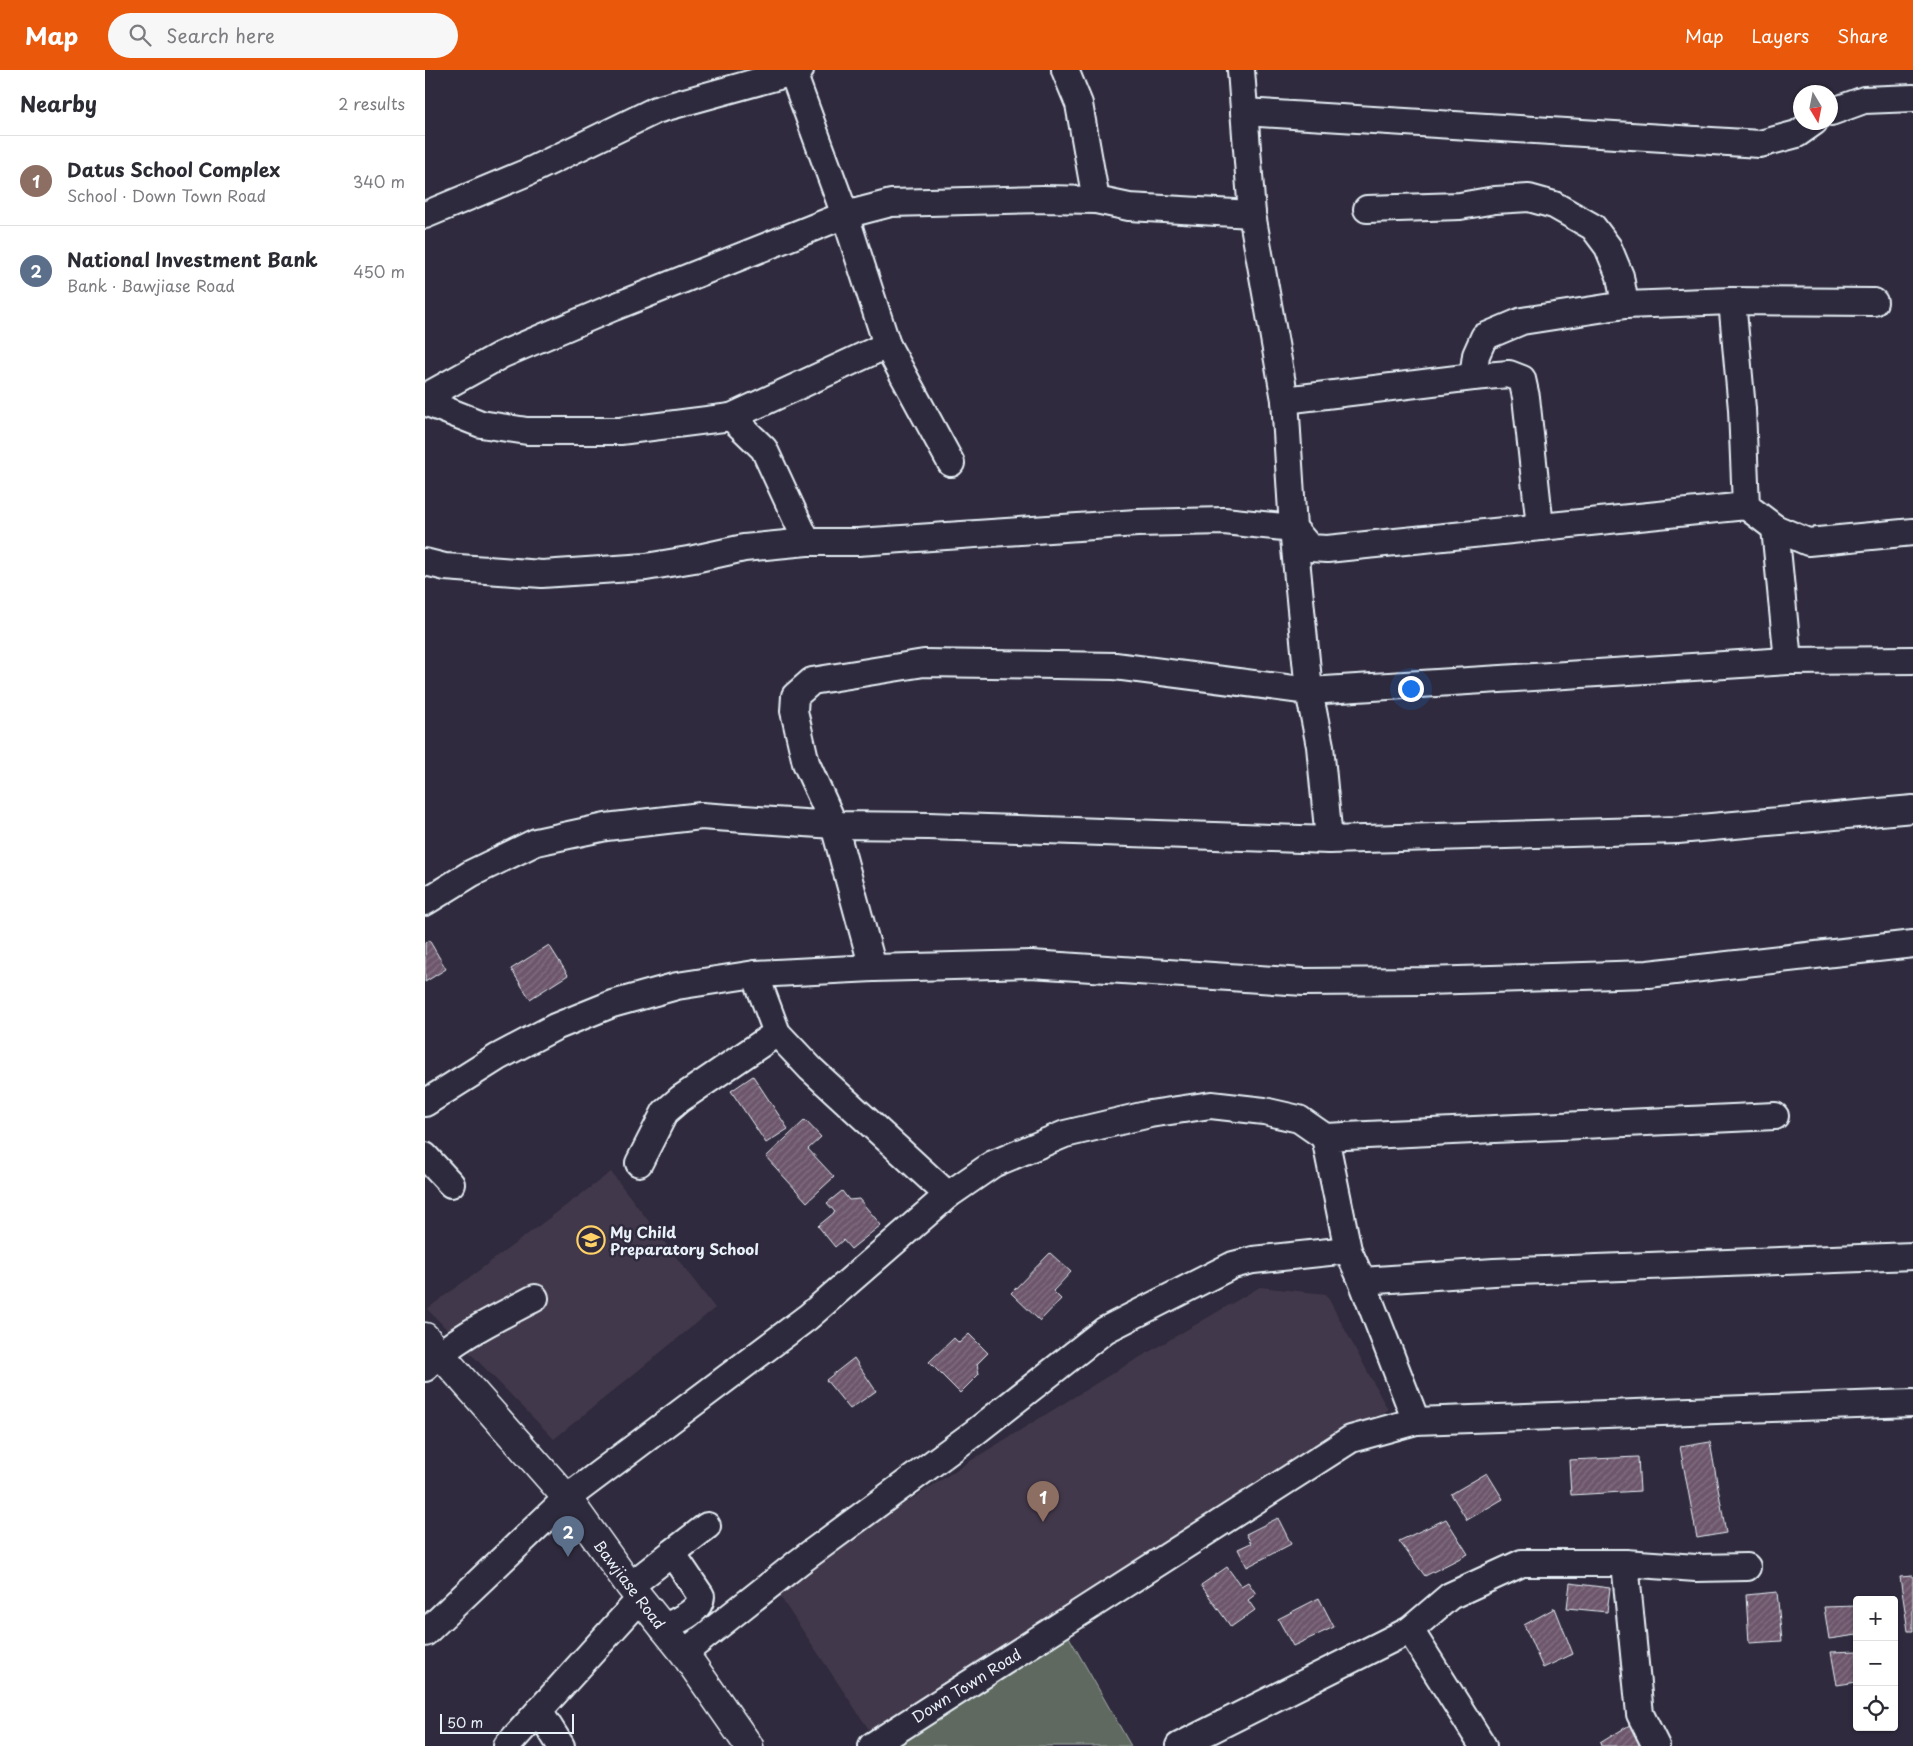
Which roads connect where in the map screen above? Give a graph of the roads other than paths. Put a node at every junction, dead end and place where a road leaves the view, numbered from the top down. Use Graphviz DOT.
graph roads {
  1 [pos="1065,70"];
  2 [pos="1241,70"];
  3 [pos="796,71"];
  4 [pos="1913,98"];
  5 [pos="1838,109"];
  6 [pos="1244,112"];
  7 [pos="1803,130"];
  8 [pos="1096,200"];
  9 [pos="1367,209"];
  10 [pos="1252,214"];
  11 [pos="425,215"];
  12 [pos="845,215"];
  13 [pos="1732,301"];
  14 [pos="1874,302"];
  15 [pos="1625,305"];
  16 [pos="887,345"];
  17 [pos="1473,377"];
  18 [pos="425,397"];
  19 [pos="1285,400"];
  20 [pos="425,402"];
  21 [pos="731,417"];
  22 [pos="951,463"];
  23 [pos="1746,506"];
  24 [pos="1540,527"];
  25 [pos="1293,528"];
  26 [pos="1775,528"];
  27 [pos="1913,532"];
  28 [pos="807,542"];
  29 [pos="425,562"];
  30 [pos="1913,660"];
  31 [pos="1788,661"];
  32 [pos="1309,690"];
  33 [pos="1913,809"];
  34 [pos="834,826"];
  35 [pos="1329,840"];
  36 [pos="425,902"];
  37 [pos="1913,944"];
  38 [pos="873,968"];
  39 [pos="755,974"];
  40 [pos="777,1034"];
  41 [pos="425,1103"];
  42 [pos="1775,1116"];
  43 [pos="1325,1136"];
  44 [pos="425,1156"];
  45 [pos="639,1163"];
  46 [pos="451,1184"];
  47 [pos="948,1195"];
  48 [pos="1348,1250"];
  49 [pos="1913,1256"];
  50 [pos="1362,1282"];
  51 [pos="535,1298"];
  52 [pos="430,1352"];
  53 [pos="1913,1403"];
  54 [pos="1416,1421"];
  55 [pos="567,1498"];
  56 [pos="707,1526"];
  57 [pos="672,1553"];
  58 [pos="1625,1563"];
  59 [pos="1747,1567"];
  60 [pos="635,1593"];
  61 [pos="663,1628"];
  62 [pos="1410,1630"];
  63 [pos="425,1633"];
  64 [pos="684,1653"];
  65 [pos="539,1710"];
  66 [pos="507,1746"];
  67 [pos="561,1746"];
  68 [pos="749,1746"];
  69 [pos="872,1746"];
  70 [pos="1179,1746"];
  71 [pos="1483,1746"];
  72 [pos="1656,1746"];
  1 -- 8 [label="street"];
  2 -- 6 [label="street"];
  3 -- 11 [label="street"];
  3 -- 12 [label="street"];
  4 -- 5 [label="street"];
  6 -- 7 [label="street"];
  6 -- 10 [label="street"];
  8 -- 10 [label="street"];
  8 -- 12 [label="street"];
  9 -- 15 [label="street"];
  10 -- 19 [label="street"];
  12 -- 16 [label="street"];
  12 -- 18 [label="street"];
  13 -- 14 [label="street"];
  13 -- 15 [label="street"];
  13 -- 23 [label="street"];
  15 -- 17 [label="street"];
  16 -- 21 [label="street"];
  16 -- 22 [label="street"];
  17 -- 19 [label="street"];
  17 -- 24 [label="street"];
  19 -- 25 [label="street"];
  20 -- 21 [label="street"];
  21 -- 28 [label="street"];
  23 -- 24 [label="street"];
  23 -- 26 [label="street"];
  24 -- 25 [label="street"];
  25 -- 28 [label="street"];
  25 -- 32 [label="street"];
  26 -- 27 [label="street"];
  26 -- 31 [label="street"];
  28 -- 29 [label="street"];
  30 -- 31 [label="street"];
  31 -- 32 [label="street"];
  32 -- 34 [label="street"];
  32 -- 35 [label="street"];
  33 -- 35 [label="street"];
  34 -- 35 [label="street"];
  34 -- 36 [label="street"];
  34 -- 38 [label="street"];
  37 -- 38 [label="street"];
  38 -- 39 [label="street"];
  39 -- 40 [label="street"];
  39 -- 41 [label="street"];
  40 -- 45 [label="street"];
  40 -- 47 [label="street"];
  42 -- 43 [label="street"];
  43 -- 47 [label="street"];
  43 -- 48 [label="street"];
  44 -- 46 [label="street"];
  47 -- 55 [label="street"];
  48 -- 50 [label="street"];
  48 -- 64 [label="street"];
  49 -- 50 [label="street"];
  50 -- 54 [label="street"];
  51 -- 52 [label="street"];
  52 -- 55 [label="main road, Bawjiase Road"];
  53 -- 54 [label="street, Down Town Road"];
  54 -- 69 [label="street, Down Town Road"];
  55 -- 60 [label="main road, Bawjiase Road"];
  55 -- 63 [label="street"];
  56 -- 57 [label="street"];
  57 -- 60 [label="street"];
  57 -- 61 [label="street"];
  58 -- 59 [label="street"];
  58 -- 62 [label="street"];
  58 -- 72 [label="street"];
  60 -- 61 [label="main road, Bawjiase Road"];
  60 -- 65 [label="street"];
  61 -- 64 [label="main road, Bawjiase Road"];
  62 -- 70 [label="street"];
  62 -- 71 [label="street"];
  64 -- 68 [label="main road, Bawjiase Road"];
  65 -- 66 [label="street"];
  65 -- 67 [label="street"];
}
